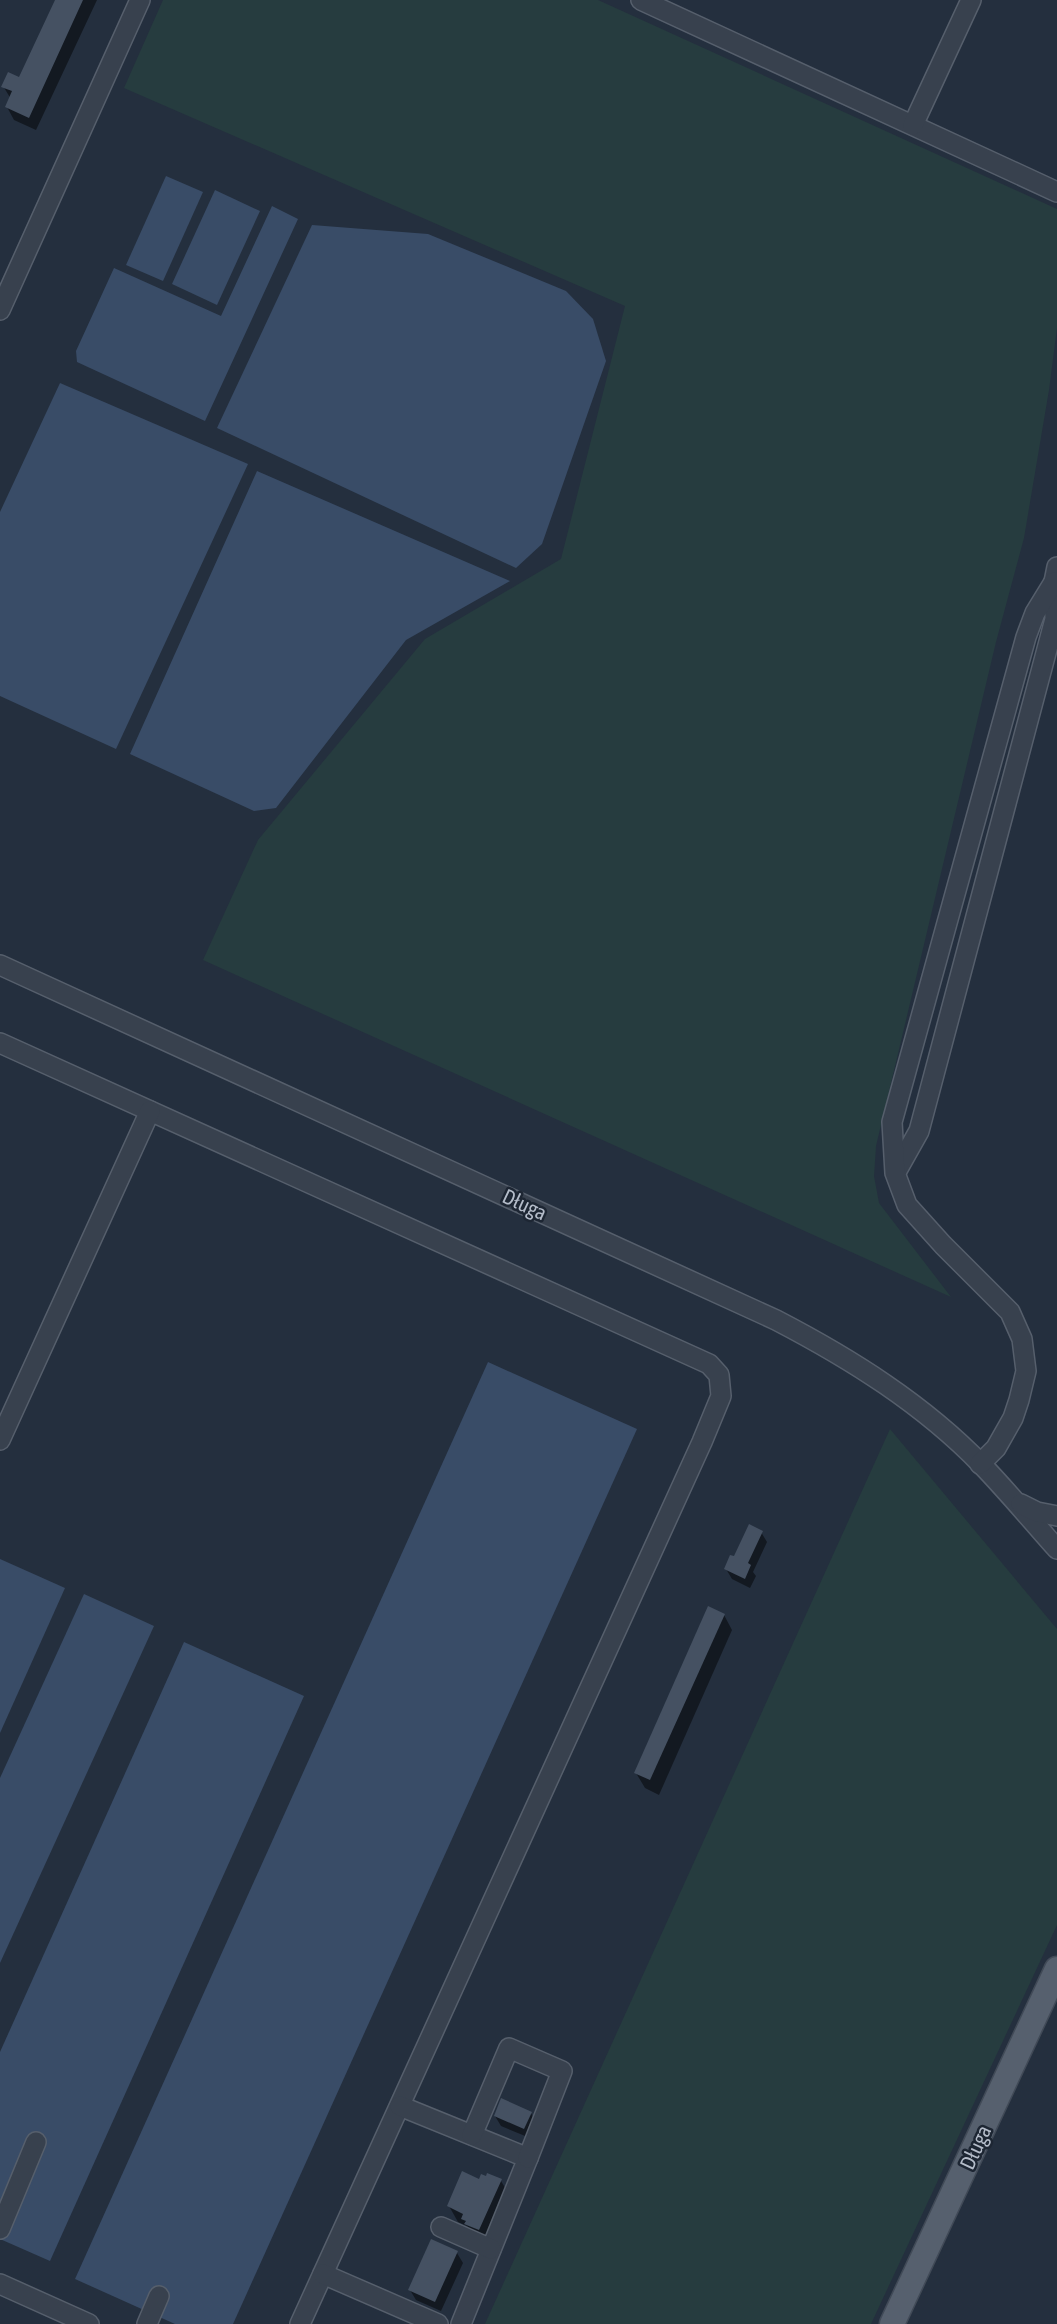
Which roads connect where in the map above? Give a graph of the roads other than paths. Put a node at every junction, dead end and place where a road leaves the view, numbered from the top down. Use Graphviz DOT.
graph roads {
  1 [pos="141,0"];
  2 [pos="641,0"];
  3 [pos="971,0"];
  4 [pos="913,125"];
  5 [pos="1057,192"];
  6 [pos="0,310"];
  7 [pos="1055,574"];
  8 [pos="0,965"];
  9 [pos="0,1043"];
  10 [pos="150,1111"];
  11 [pos="895,1172"];
  12 [pos="0,1440"];
  13 [pos="980,1464"];
  14 [pos="1014,1500"];
  15 [pos="1057,1516"];
  16 [pos="1057,1533"];
  17 [pos="1057,1549"];
  18 [pos="1057,1969"];
  19 [pos="400,2106"];
  20 [pos="472,2135"];
  21 [pos="36,2142"];
  22 [pos="528,2158"];
  23 [pos="441,2227"];
  24 [pos="0,2229"];
  25 [pos="491,2249"];
  26 [pos="323,2274"];
  27 [pos="0,2284"];
  28 [pos="159,2296"];
  29 [pos="415,2313"];
  30 [pos="89,2324"];
  31 [pos="147,2324"];
  32 [pos="300,2324"];
  33 [pos="438,2324"];
  34 [pos="461,2324"];
  35 [pos="892,2324"];
  1 -- 6 [label="street"];
  2 -- 4 [label="street"];
  3 -- 4 [label="street"];
  4 -- 5 [label="street"];
  7 -- 11 [label="street"];
  7 -- 11 [label="street"];
  8 -- 13 [label="street, Długa"];
  9 -- 10 [label="street"];
  10 -- 12 [label="street"];
  10 -- 19 [label="street"];
  11 -- 13 [label="street"];
  13 -- 14 [label="street, Długa"];
  14 -- 15 [label="street, Długa"];
  14 -- 16 [label="street, Długa"];
  14 -- 17 [label="street, Długa"];
  18 -- 35 [label="main road, Długa"];
  19 -- 20 [label="street"];
  19 -- 26 [label="street"];
  20 -- 22 [label="street"];
  20 -- 22 [label="street"];
  21 -- 24 [label="street"];
  22 -- 25 [label="street"];
  23 -- 25 [label="street"];
  25 -- 34 [label="street"];
  26 -- 29 [label="street"];
  26 -- 32 [label="street"];
  27 -- 30 [label="street"];
  28 -- 31 [label="street"];
  29 -- 33 [label="street"];
}
